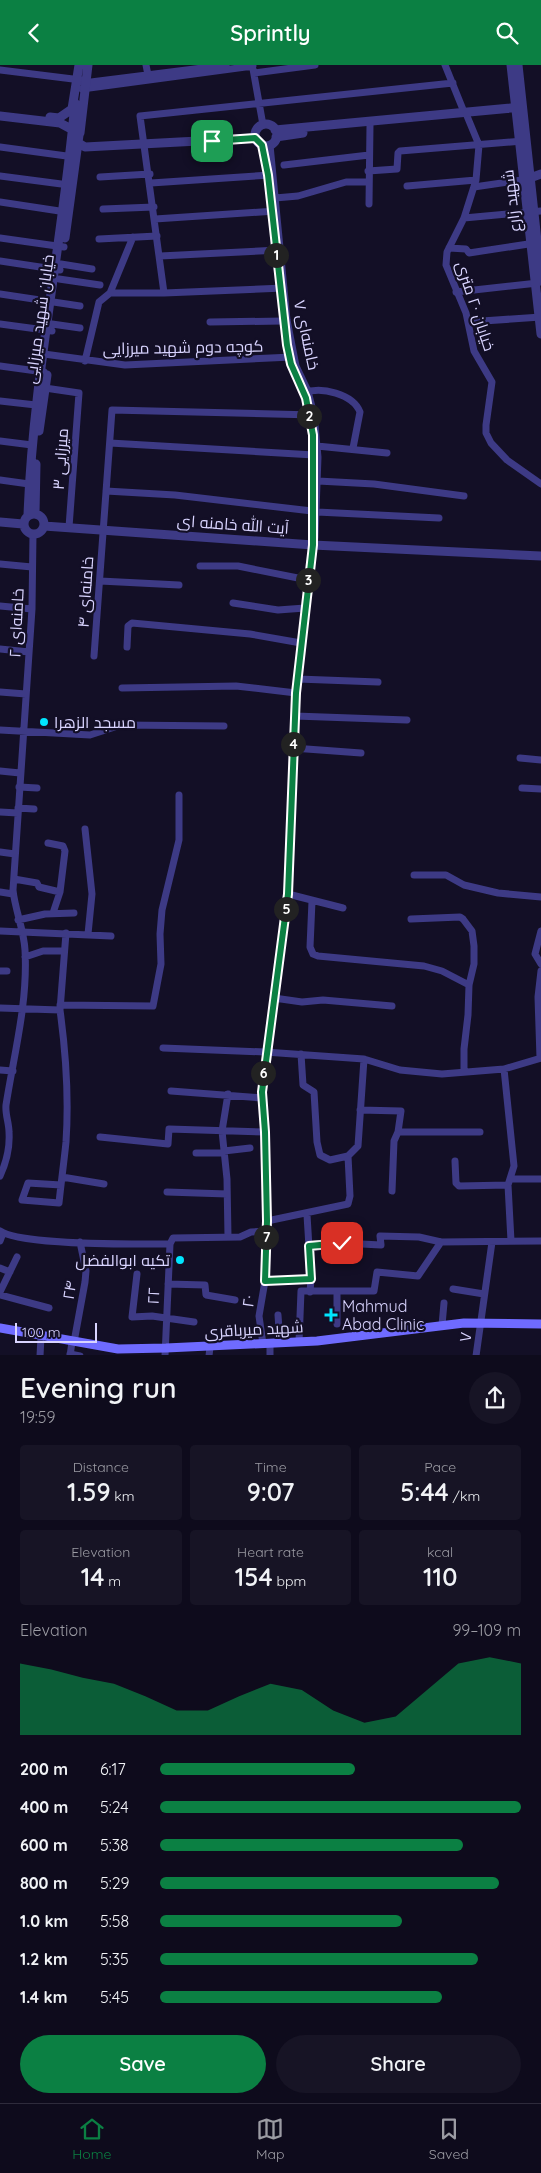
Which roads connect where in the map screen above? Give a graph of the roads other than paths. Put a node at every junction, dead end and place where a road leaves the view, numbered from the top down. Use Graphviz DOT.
graph roads {
  1 [pos="79,65"];
  2 [pos="88,65"];
  3 [pos="146,65"];
  4 [pos="226,65"];
  5 [pos="316,65"];
  6 [pos="445,65"];
  7 [pos="511,65"];
  8 [pos="518,65"];
  9 [pos="172,68"];
  10 [pos="253,68"];
  11 [pos="0,71"];
  12 [pos="148,75"];
  13 [pos="453,83"];
  14 [pos="81,84"];
  15 [pos="259,103"];
  16 [pos="519,110"];
  17 [pos="82,111"];
  18 [pos="0,112"];
  19 [pos="465,114"];
  20 [pos="0,116"];
  21 [pos="70,117"];
  22 [pos="60,123"];
  23 [pos="263,125"];
  24 [pos="370,125"];
  25 [pos="76,129"];
  26 [pos="276,133"];
  27 [pos="255,135"];
  28 [pos="522,141"];
  29 [pos="145,143"];
  30 [pos="78,144"];
  31 [pos="266,145"];
  32 [pos="479,145"];
  33 [pos="0,147"];
  34 [pos="369,155"];
  35 [pos="73,157"];
  36 [pos="284,165"];
  37 [pos="368,171"];
  38 [pos="150,173"];
  39 [pos="270,175"];
  40 [pos="541,175"];
  41 [pos="0,176"];
  42 [pos="100,177"];
  43 [pos="527,179"];
  44 [pos="541,180"];
  45 [pos="369,182"];
  46 [pos="151,183"];
  47 [pos="475,184"];
  48 [pos="70,185"];
  49 [pos="407,186"];
  50 [pos="275,198"];
  51 [pos="0,202"];
  52 [pos="369,204"];
  53 [pos="154,207"];
  54 [pos="103,209"];
  55 [pos="66,211"];
  56 [pos="274,211"];
  57 [pos="534,212"];
  58 [pos="464,218"];
  59 [pos="155,219"];
  60 [pos="157,236"];
  61 [pos="133,237"];
  62 [pos="0,238"];
  63 [pos="99,239"];
  64 [pos="536,243"];
  65 [pos="61,246"];
  66 [pos="448,248"];
  67 [pos="278,250"];
  68 [pos="160,256"];
  69 [pos="0,261"];
  70 [pos="92,269"];
  71 [pos="59,271"];
  72 [pos="539,281"];
  73 [pos="100,285"];
  74 [pos="282,288"];
  75 [pos="456,292"];
  76 [pos="110,293"];
  77 [pos="164,293"];
  78 [pos="0,294"];
  79 [pos="53,302"];
  80 [pos="80,307"];
  81 [pos="540,317"];
  82 [pos="283,321"];
  83 [pos="210,322"];
  84 [pos="468,322"];
  85 [pos="0,324"];
  86 [pos="50,328"];
  87 [pos="80,328"];
  88 [pos="541,334"];
  89 [pos="46,355"];
  90 [pos="292,357"];
  91 [pos="84,361"];
  92 [pos="0,366"];
  93 [pos="44,372"];
  94 [pos="45,388"];
  95 [pos="306,392"];
  96 [pos="0,401"];
  97 [pos="36,405"];
  98 [pos="312,415"];
  99 [pos="0,441"];
  100 [pos="110,443"];
  101 [pos="32,445"];
  102 [pos="317,446"];
  103 [pos="353,448"];
  104 [pos="387,453"];
  105 [pos="314,455"];
  106 [pos="0,480"];
  107 [pos="318,481"];
  108 [pos="29,484"];
  109 [pos="541,484"];
  110 [pos="106,491"];
  111 [pos="464,496"];
  112 [pos="315,511"];
  113 [pos="31,515"];
  114 [pos="439,518"];
  115 [pos="0,522"];
  116 [pos="23,524"];
  117 [pos="44,526"];
  118 [pos="69,527"];
  119 [pos="104,531"];
  120 [pos="33,534"];
  121 [pos="313,545"];
  122 [pos="541,556"];
  123 [pos="0,564"];
  124 [pos="200,566"];
  125 [pos="32,567"];
  126 [pos="308,579"];
  127 [pos="100,581"];
  128 [pos="179,585"];
  129 [pos="233,603"];
  130 [pos="0,606"];
  131 [pos="305,608"];
  132 [pos="32,609"];
  133 [pos="301,643"];
  134 [pos="127,647"];
  135 [pos="0,649"];
  136 [pos="29,652"];
  137 [pos="94,656"];
  138 [pos="298,679"];
  139 [pos="378,682"];
  140 [pos="122,688"];
  141 [pos="0,692"];
  142 [pos="296,693"];
  143 [pos="26,694"];
  144 [pos="295,715"];
  145 [pos="407,720"];
  146 [pos="224,726"];
  147 [pos="0,730"];
  148 [pos="23,733"];
  149 [pos="293,748"];
  150 [pos="361,753"];
  151 [pos="520,758"];
  152 [pos="541,760"];
  153 [pos="0,771"];
  154 [pos="20,773"];
  155 [pos="19,787"];
  156 [pos="37,788"];
  157 [pos="522,788"];
  158 [pos="541,789"];
  159 [pos="179,795"];
  160 [pos="34,809"];
  161 [pos="18,811"];
  162 [pos="0,812"];
  163 [pos="85,829"];
  164 [pos="48,843"];
  165 [pos="0,852"];
  166 [pos="15,854"];
  167 [pos="414,875"];
  168 [pos="14,879"];
  169 [pos="60,892"];
  170 [pos="0,893"];
  171 [pos="13,894"];
  172 [pos="288,894"];
  173 [pos="541,897"];
  174 [pos="312,901"];
  175 [pos="343,908"];
  176 [pos="53,913"];
  177 [pos="74,913"];
  178 [pos="411,919"];
  179 [pos="18,920"];
  180 [pos="0,931"];
  181 [pos="541,931"];
  182 [pos="22,933"];
  183 [pos="66,933"];
  184 [pos="88,934"];
  185 [pos="111,936"];
  186 [pos="64,951"];
  187 [pos="25,957"];
  188 [pos="541,964"];
  189 [pos="541,971"];
  190 [pos="469,985"];
  191 [pos="274,998"];
  192 [pos="392,1006"];
  193 [pos="0,1008"];
  194 [pos="60,1008"];
  195 [pos="22,1010"];
  196 [pos="163,1048"];
  197 [pos="265,1052"];
  198 [pos="301,1054"];
  199 [pos="541,1058"];
  200 [pos="364,1059"];
  201 [pos="504,1069"];
  202 [pos="0,1070"];
  203 [pos="12,1071"];
  204 [pos="464,1072"];
  205 [pos="171,1091"];
  206 [pos="228,1094"];
  207 [pos="262,1098"];
  208 [pos="4,1099"];
  209 [pos="360,1110"];
  210 [pos="222,1131"];
  211 [pos="265,1132"];
  212 [pos="398,1132"];
  213 [pos="480,1132"];
  214 [pos="100,1137"];
  215 [pos="250,1148"];
  216 [pos="224,1152"];
  217 [pos="196,1153"];
  218 [pos="348,1155"];
  219 [pos="455,1161"];
  220 [pos="0,1177"];
  221 [pos="62,1177"];
  222 [pos="541,1179"];
  223 [pos="510,1182"];
  224 [pos="104,1184"];
  225 [pos="61,1185"];
  226 [pos="392,1191"];
  227 [pos="167,1192"];
  228 [pos="227,1194"];
  229 [pos="307,1215"];
  230 [pos="267,1221"];
  231 [pos="267,1231"];
  232 [pos="1,1235"];
  233 [pos="228,1237"];
  234 [pos="511,1241"];
  235 [pos="541,1241"];
  236 [pos="441,1242"];
  237 [pos="492,1242"];
  238 [pos="80,1243"];
  239 [pos="170,1244"];
  240 [pos="309,1246"];
  241 [pos="17,1257"];
  242 [pos="0,1268"];
  243 [pos="10,1272"];
  244 [pos="137,1274"];
  245 [pos="311,1279"];
  246 [pos="265,1281"];
  247 [pos="168,1284"];
  248 [pos="454,1289"];
  249 [pos="310,1291"];
  250 [pos="337,1291"];
  251 [pos="484,1293"];
  252 [pos="0,1294"];
  253 [pos="235,1300"];
  254 [pos="444,1303"];
  255 [pos="49,1308"];
  256 [pos="278,1315"];
  257 [pos="166,1318"];
  258 [pos="194,1322"];
  259 [pos="481,1322"];
  260 [pos="337,1324"];
  261 [pos="541,1324"];
  262 [pos="442,1325"];
  263 [pos="0,1328"];
  264 [pos="41,1337"];
  265 [pos="73,1342"];
  266 [pos="299,1342"];
  267 [pos="271,1344"];
  268 [pos="209,1351"];
  269 [pos="165,1352"];
  270 [pos="40,1355"];
  271 [pos="70,1355"];
  272 [pos="80,1355"];
  273 [pos="270,1355"];
  274 [pos="476,1355"];
  1 -- 14 [label="street"];
  2 -- 14 [label="street"];
  3 -- 12 [label="street"];
  4 -- 9 [label="street"];
  5 -- 10 [label="street"];
  6 -- 13 [label="street, خیابان ۲۰ متری"];
  7 -- 16 [label="street, شهید زارع"];
  8 -- 16 [label="street, شهید زارع"];
  9 -- 12 [label="street"];
  10 -- 14 [label="street"];
  10 -- 15 [label="street"];
  11 -- 14 [label="street"];
  12 -- 14 [label="street"];
  13 -- 15 [label="street"];
  13 -- 19 [label="street, خیابان ۲۰ متری"];
  14 -- 17 [label="street"];
  14 -- 21 [label="street"];
  15 -- 23 [label="street"];
  15 -- 29 [label="street"];
  16 -- 19 [label="street"];
  16 -- 28 [label="street, شهید زارع"];
  17 -- 21 [label="street"];
  17 -- 25 [label="street"];
  18 -- 21 [label="street"];
  19 -- 24 [label="street"];
  19 -- 26 [label="street"];
  19 -- 32 [label="street, خیابان ۲۰ متری"];
  20 -- 22 [label="street"];
  21 -- 22 [label="street"];
  21 -- 25 [label="street"];
  22 -- 25 [label="street"];
  23 -- 26 [label="street"];
  23 -- 27 [label="street"];
  24 -- 26 [label="street"];
  24 -- 34 [label="street"];
  25 -- 29 [label="street"];
  25 -- 30 [label="street, خیابان شهید میرزایی"];
  25 -- 35 [label="street, خیابان شهید میرزایی"];
  26 -- 31 [label="street"];
  27 -- 29 [label="street"];
  27 -- 31 [label="street"];
  28 -- 32 [label="street"];
  28 -- 43 [label="street, شهید زارع"];
  29 -- 30 [label="street"];
  29 -- 38 [label="street"];
  30 -- 35 [label="street, خیابان شهید میرزایی"];
  31 -- 39 [label="street, خامنه‌ای ۷"];
  32 -- 37 [label="street"];
  32 -- 47 [label="street, خیابان ۲۰ متری"];
  33 -- 35 [label="street"];
  34 -- 36 [label="street"];
  34 -- 37 [label="street"];
  35 -- 48 [label="street, خیابان شهید میرزایی"];
  37 -- 45 [label="street"];
  38 -- 42 [label="street"];
  38 -- 46 [label="street"];
  39 -- 46 [label="street"];
  39 -- 50 [label="street, خامنه‌ای ۷"];
  39 -- 56 [label="street, خامنه‌ای ۷"];
  40 -- 43 [label="street"];
  41 -- 48 [label="street"];
  43 -- 44 [label="street"];
  43 -- 47 [label="street"];
  43 -- 57 [label="street, شهید زارع"];
  45 -- 50 [label="street"];
  45 -- 52 [label="street"];
  46 -- 53 [label="street"];
  47 -- 49 [label="street"];
  47 -- 58 [label="street, خیابان ۲۰ متری"];
  48 -- 55 [label="street, خیابان شهید میرزایی"];
  50 -- 56 [label="street, خامنه‌ای ۷"];
  51 -- 55 [label="street"];
  53 -- 54 [label="street"];
  53 -- 59 [label="street"];
  55 -- 65 [label="street, خیابان شهید میرزایی"];
  56 -- 59 [label="street"];
  56 -- 67 [label="street, خامنه‌ای ۷"];
  57 -- 58 [label="street"];
  57 -- 64 [label="street, شهید زارع"];
  58 -- 66 [label="street, خیابان ۲۰ متری"];
  59 -- 60 [label="street"];
  60 -- 61 [label="street"];
  60 -- 68 [label="street"];
  61 -- 63 [label="street"];
  61 -- 76 [label="street"];
  62 -- 65 [label="street"];
  64 -- 66 [label="street"];
  64 -- 72 [label="street, شهید زارع"];
  65 -- 71 [label="street, خیابان شهید میرزایی"];
  66 -- 75 [label="street, خیابان ۲۰ متری"];
  67 -- 68 [label="street"];
  67 -- 74 [label="street, خامنه‌ای ۷"];
  68 -- 77 [label="street"];
  69 -- 71 [label="street"];
  70 -- 71 [label="street"];
  71 -- 73 [label="street"];
  71 -- 79 [label="street, خیابان شهید میرزایی"];
  72 -- 75 [label="street"];
  72 -- 81 [label="street, شهید زارع"];
  74 -- 77 [label="street"];
  74 -- 82 [label="street, خامنه‌ای ۷"];
  74 -- 90 [label="street, خامنه‌ای ۷"];
  75 -- 84 [label="street, خیابان ۲۰ متری"];
  76 -- 77 [label="street"];
  76 -- 91 [label="street"];
  78 -- 79 [label="street"];
  79 -- 80 [label="street"];
  79 -- 86 [label="street, خیابان شهید میرزایی"];
  81 -- 84 [label="street"];
  81 -- 88 [label="street, شهید زارع"];
  82 -- 83 [label="street"];
  82 -- 90 [label="street, خامنه‌ای ۷"];
  84 -- 109 [label="street, خیابان ۲۰ متری"];
  85 -- 86 [label="street"];
  86 -- 87 [label="street"];
  86 -- 89 [label="street, خیابان شهید میرزایی"];
  89 -- 91 [label="street, کوچه دوم شهید میرزایی"];
  89 -- 93 [label="street, خیابان شهید میرزایی"];
  90 -- 91 [label="street, کوچه دوم شهید میرزایی"];
  90 -- 95 [label="street, خامنه‌ای ۷"];
  92 -- 93 [label="street"];
  93 -- 94 [label="street, خیابان شهید میرزایی"];
  93 -- 97 [label="street, خیابان شهید میرزایی"];
  94 -- 113 [label="street, خیابان شهید میرزایی"];
  94 -- 118 [label="street, میرزایی ۳"];
  95 -- 98 [label="street, خامنه‌ای ۷"];
  95 -- 103 [label="street"];
  96 -- 97 [label="street"];
  97 -- 101 [label="street, خیابان شهید میرزایی"];
  98 -- 100 [label="street, خامنه‌ای ۴"];
  98 -- 102 [label="street, خامنه‌ای ۷"];
  98 -- 105 [label="street, خامنه‌ای ۷"];
  99 -- 101 [label="street"];
  100 -- 105 [label="street"];
  100 -- 110 [label="street, خامنه‌ای ۴"];
  101 -- 108 [label="street, خیابان شهید میرزایی"];
  102 -- 103 [label="street"];
  102 -- 107 [label="street, خامنه‌ای ۷"];
  103 -- 104 [label="street"];
  105 -- 112 [label="street, خامنه‌ای ۷"];
  106 -- 108 [label="street"];
  107 -- 111 [label="street"];
  107 -- 112 [label="street, خامنه‌ای ۷"];
  108 -- 113 [label="street, خیابان شهید میرزایی"];
  110 -- 112 [label="street"];
  110 -- 119 [label="street, خامنه‌ای ۴"];
  112 -- 114 [label="street"];
  112 -- 121 [label="street, خامنه‌ای ۷"];
  113 -- 116 [label="street"];
  113 -- 117 [label="street"];
  115 -- 116 [label="street"];
  116 -- 120 [label="street"];
  117 -- 118 [label="street, آیت الله خامنه ای"];
  117 -- 120 [label="street"];
  118 -- 119 [label="street, آیت الله خامنه ای"];
  119 -- 121 [label="street, آیت الله خامنه ای"];
  119 -- 127 [label="street, خامنه‌ای ۴"];
  120 -- 125 [label="street, خامنه‌ای ۲"];
  121 -- 122 [label="street, آیت الله خامنه ای"];
  121 -- 126 [label="street, خامنه‌ای ۷"];
  123 -- 125 [label="street"];
  124 -- 126 [label="street"];
  125 -- 132 [label="street, خامنه‌ای ۲"];
  126 -- 131 [label="street, خامنه‌ای ۷"];
  127 -- 128 [label="street"];
  127 -- 137 [label="street, خامنه‌ای ۴"];
  129 -- 131 [label="street"];
  130 -- 132 [label="street"];
  131 -- 133 [label="street, خامنه‌ای ۷"];
  132 -- 136 [label="street, خامنه‌ای ۲"];
  133 -- 134 [label="street"];
  133 -- 138 [label="street, خامنه‌ای ۷"];
  135 -- 136 [label="street"];
  136 -- 143 [label="street, خامنه‌ای ۲"];
  138 -- 139 [label="street"];
  138 -- 142 [label="street, خامنه‌ای ۷"];
  140 -- 142 [label="street"];
  141 -- 143 [label="street"];
  142 -- 144 [label="street, خامنه‌ای ۷"];
  143 -- 148 [label="street, خامنه‌ای ۲"];
  144 -- 145 [label="street"];
  144 -- 149 [label="street, خامنه‌ای ۷"];
  146 -- 148 [label="street"];
  147 -- 148 [label="street"];
  148 -- 154 [label="street, خامنه‌ای ۲"];
  149 -- 150 [label="street"];
  149 -- 172 [label="street, ۲۰"];
  151 -- 152 [label="street"];
  153 -- 154 [label="street"];
  154 -- 155 [label="street, خامنه‌ای ۲"];
  155 -- 156 [label="street"];
  155 -- 161 [label="street, خامنه‌ای ۲"];
  157 -- 158 [label="street"];
  159 -- 194 [label="street"];
  160 -- 161 [label="street"];
  161 -- 162 [label="street"];
  161 -- 166 [label="street, خامنه‌ای ۲"];
  163 -- 184 [label="street"];
  164 -- 169 [label="street"];
  165 -- 166 [label="street"];
  166 -- 168 [label="street, خامنه‌ای ۲"];
  167 -- 173 [label="street"];
  168 -- 169 [label="street"];
  168 -- 171 [label="street, خامنه‌ای ۲"];
  169 -- 176 [label="street"];
  170 -- 171 [label="street"];
  171 -- 179 [label="street, خامنه‌ای ۲"];
  172 -- 174 [label="street"];
  172 -- 191 [label="street, ۲۰"];
  174 -- 175 [label="street"];
  174 -- 190 [label="street"];
  176 -- 177 [label="street"];
  176 -- 179 [label="street"];
  178 -- 190 [label="street"];
  179 -- 182 [label="street, خامنه‌ای ۲"];
  180 -- 182 [label="street"];
  181 -- 188 [label="street"];
  182 -- 183 [label="street"];
  182 -- 187 [label="street, خامنه‌ای ۲"];
  183 -- 184 [label="street"];
  183 -- 186 [label="street"];
  184 -- 185 [label="street"];
  186 -- 187 [label="street"];
  186 -- 194 [label="street"];
  187 -- 195 [label="street, خامنه‌ای ۲"];
  189 -- 199 [label="street"];
  190 -- 204 [label="street"];
  191 -- 192 [label="street"];
  191 -- 197 [label="street, ۲۰"];
  193 -- 195 [label="street"];
  194 -- 195 [label="street"];
  194 -- 221 [label="street"];
  195 -- 203 [label="street, خامنه‌ای ۲"];
  196 -- 197 [label="street"];
  197 -- 198 [label="street"];
  197 -- 207 [label="street, ۲۰"];
  198 -- 200 [label="street"];
  198 -- 218 [label="street"];
  199 -- 201 [label="street"];
  200 -- 204 [label="street"];
  200 -- 209 [label="street"];
  201 -- 204 [label="street"];
  201 -- 223 [label="street"];
  202 -- 203 [label="street"];
  203 -- 208 [label="street, خامنه‌ای ۲"];
  205 -- 206 [label="street"];
  206 -- 207 [label="street"];
  206 -- 210 [label="street"];
  207 -- 211 [label="street, ۲۰"];
  208 -- 220 [label="street, خامنه‌ای ۲"];
  209 -- 212 [label="street"];
  209 -- 218 [label="street"];
  210 -- 211 [label="street"];
  210 -- 214 [label="street"];
  210 -- 216 [label="street"];
  211 -- 230 [label="street, ۲۰"];
  212 -- 213 [label="street"];
  212 -- 226 [label="street"];
  215 -- 216 [label="street"];
  216 -- 217 [label="street"];
  216 -- 228 [label="street"];
  218 -- 230 [label="street"];
  219 -- 223 [label="street"];
  221 -- 224 [label="street"];
  221 -- 225 [label="street"];
  222 -- 223 [label="street"];
  223 -- 234 [label="street"];
  225 -- 225 [label="street"];
  227 -- 228 [label="street"];
  228 -- 233 [label="street"];
  229 -- 240 [label="street"];
  230 -- 231 [label="street, ۲۰"];
  231 -- 233 [label="street"];
  231 -- 246 [label="street, ۲۰"];
  232 -- 238 [label="street"];
  233 -- 239 [label="street"];
  234 -- 235 [label="street"];
  234 -- 237 [label="street"];
  236 -- 237 [label="street"];
  236 -- 240 [label="street"];
  236 -- 250 [label="street"];
  237 -- 251 [label="street, ۷"];
  238 -- 239 [label="street"];
  238 -- 265 [label="street, ۲۴"];
  239 -- 247 [label="street, ۲۲"];
  240 -- 245 [label="street"];
  241 -- 243 [label="street"];
  242 -- 243 [label="street"];
  243 -- 252 [label="street"];
  244 -- 257 [label="street"];
  245 -- 246 [label="street"];
  245 -- 249 [label="street"];
  246 -- 267 [label="street, ۲۰"];
  247 -- 253 [label="street"];
  247 -- 257 [label="street, ۲۲"];
  248 -- 251 [label="street"];
  249 -- 250 [label="street"];
  249 -- 266 [label="street"];
  250 -- 260 [label="street"];
  251 -- 259 [label="street, ۷"];
  252 -- 255 [label="street"];
  254 -- 262 [label="street"];
  256 -- 267 [label="street"];
  257 -- 258 [label="street"];
  257 -- 269 [label="street, ۲۲"];
  259 -- 261 [label="main road, شهید میرباقری"];
  259 -- 262 [label="main road, شهید میرباقری"];
  259 -- 274 [label="street, ۷"];
  262 -- 266 [label="main road, شهید میرباقری"];
  263 -- 264 [label="main road, شهید میرباقری"];
  264 -- 265 [label="main road, شهید میرباقری"];
  264 -- 270 [label="street"];
  265 -- 269 [label="main road, شهید میرباقری"];
  265 -- 271 [label="street, ۲۴"];
  266 -- 267 [label="main road, شهید میرباقری"];
  267 -- 268 [label="main road, شهید میرباقری"];
  267 -- 273 [label="street"];
  268 -- 269 [label="main road, شهید میرباقری"];
  271 -- 272 [label="street"];
}
